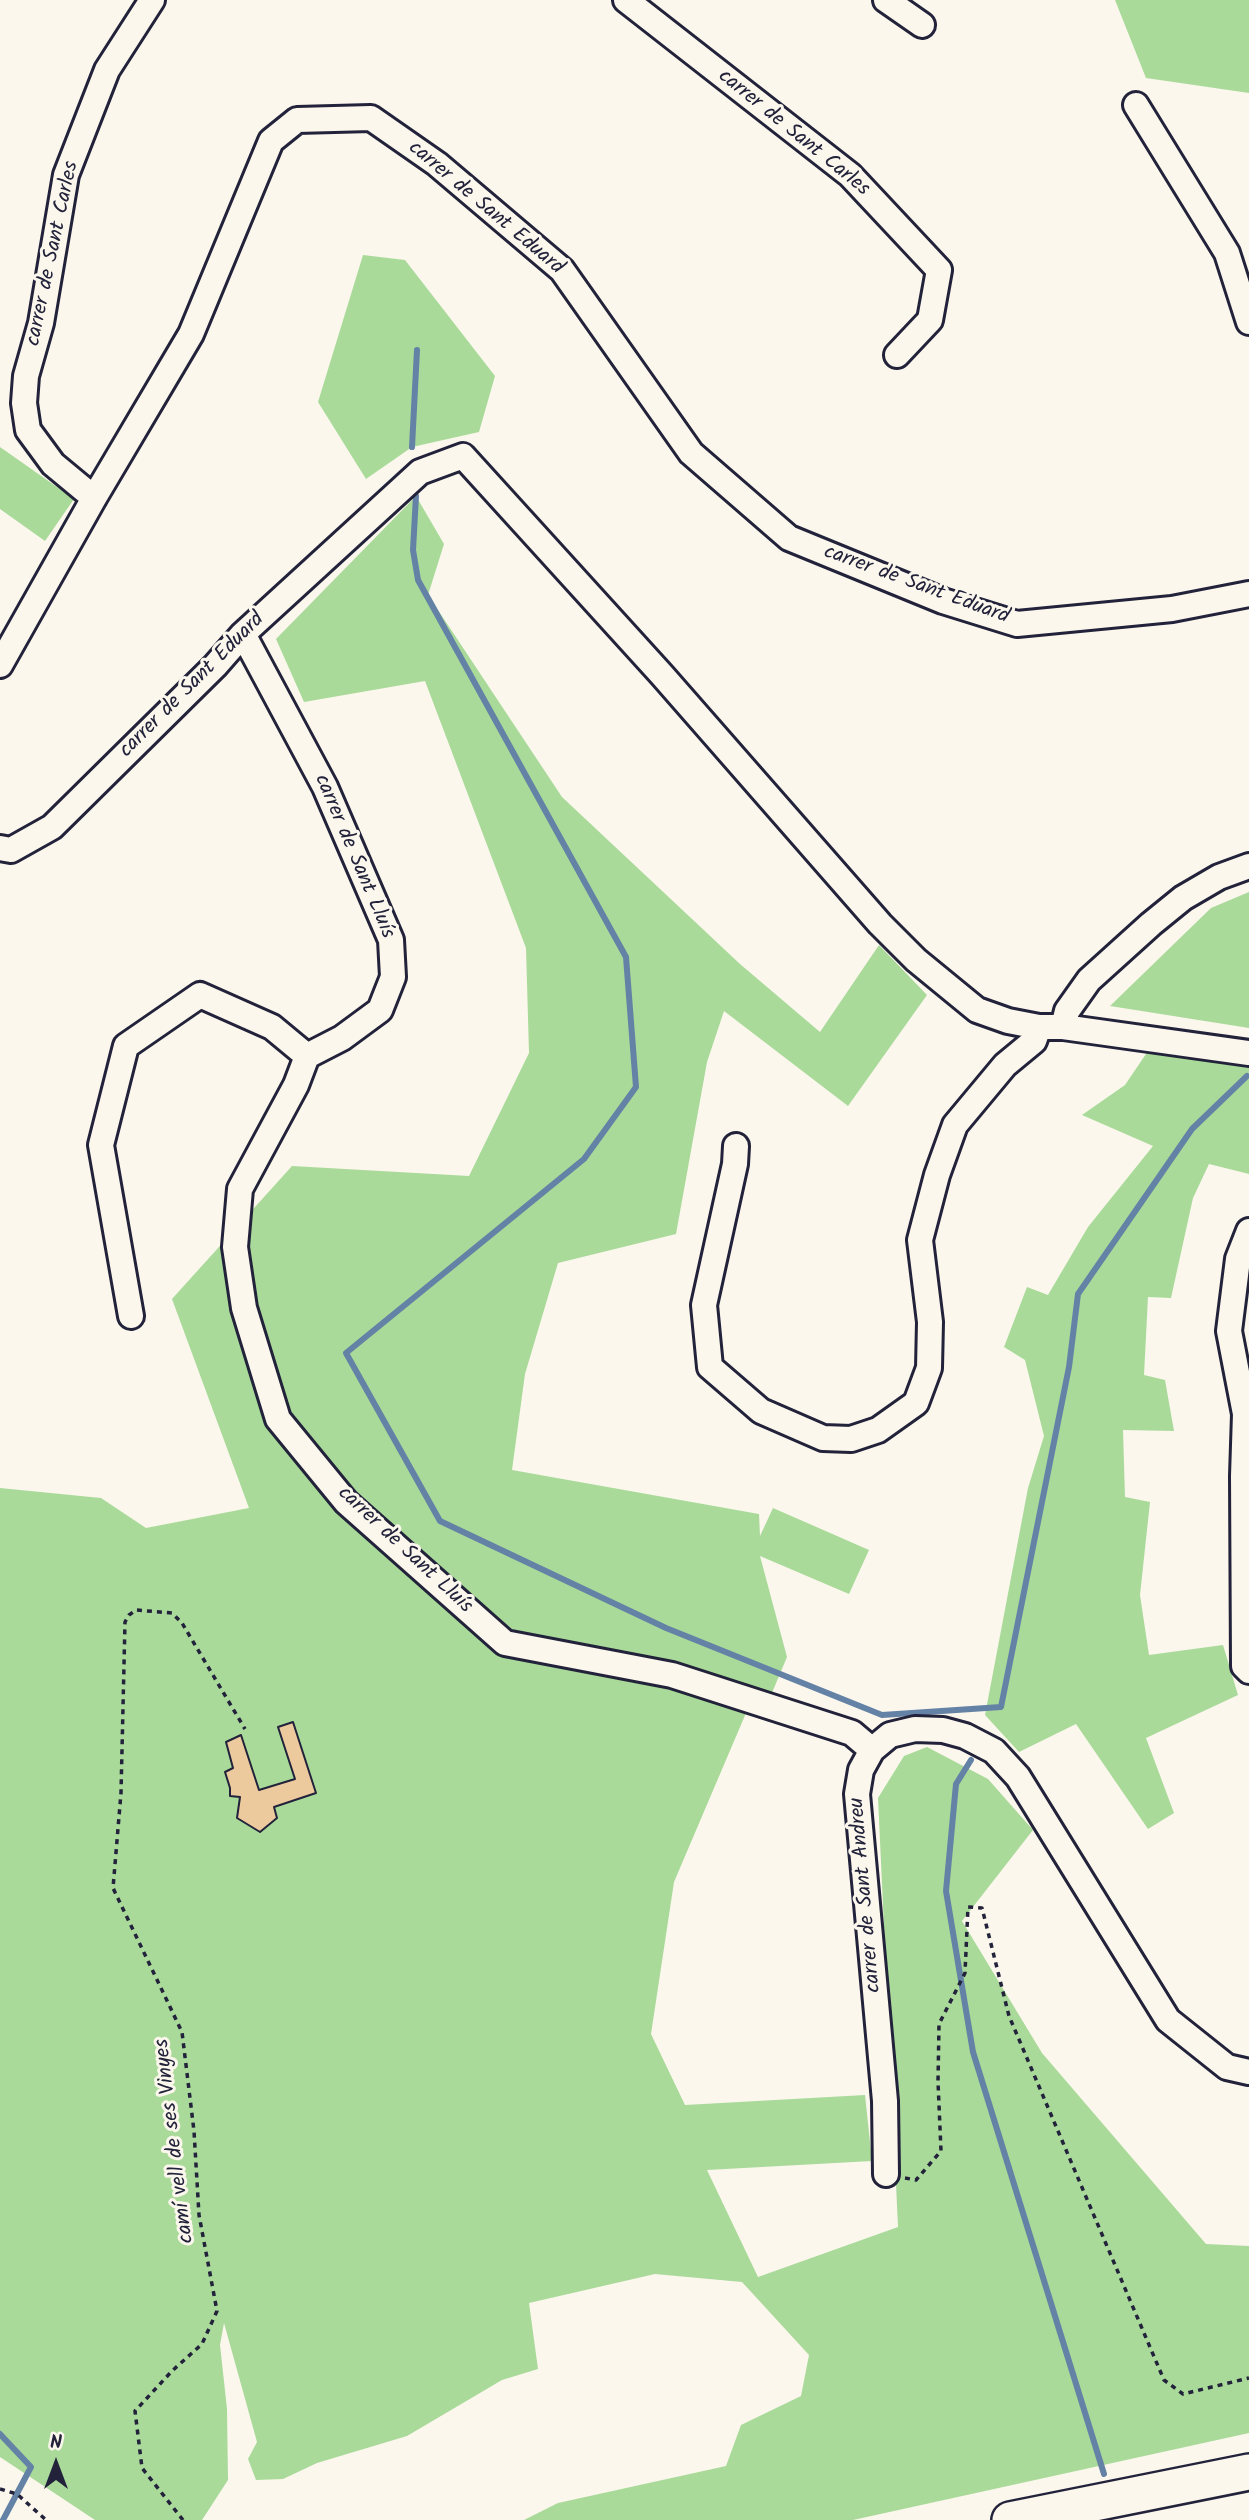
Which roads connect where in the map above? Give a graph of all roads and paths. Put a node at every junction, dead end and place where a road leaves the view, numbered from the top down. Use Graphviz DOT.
graph roads {
  1 [pos="152,0"];
  2 [pos="626,0"];
  3 [pos="886,0"];
  4 [pos="922,25"];
  5 [pos="1136,105"];
  6 [pos="1249,322"];
  7 [pos="897,355"];
  8 [pos="94,498"];
  9 [pos="1249,594"];
  10 [pos="243,634"];
  11 [pos="0,665"];
  12 [pos="0,848"];
  13 [pos="1249,866"];
  14 [pos="1051,1027"];
  15 [pos="1249,1053"];
  16 [pos="307,1056"];
  17 [pos="736,1146"];
  18 [pos="1249,1231"];
  19 [pos="131,1316"];
  20 [pos="1247,1416"];
  21 [pos="1249,1671"];
  22 [pos="245,1729"];
  23 [pos="872,1749"];
  24 [pos="1249,2072"];
  25 [pos="886,2174"];
  26 [pos="1249,2378"];
  27 [pos="1249,2472"];
  28 [pos="0,2489"];
  29 [pos="46,2520"];
  30 [pos="183,2520"];
  31 [pos="1010,2520"];
  1 -- 8 [label="street, carrer de Sant Carles"];
  2 -- 7 [label="street, carrer de Sant Carles"];
  3 -- 4 [label="street"];
  5 -- 6 [label="street"];
  8 -- 9 [label="street, carrer de Sant Eduard"];
  8 -- 11 [label="street, carrer de Sant Eduard"];
  10 -- 12 [label="street, carrer de Sant Eduard"];
  10 -- 14 [label="street, carrer de Sant Eduard"];
  10 -- 16 [label="street, carrer de Sant Lluís"];
  13 -- 14 [label="street"];
  14 -- 15 [label="street, carrer de Sant Eduard"];
  14 -- 17 [label="street"];
  16 -- 19 [label="street"];
  16 -- 23 [label="street, carrer de Sant Lluís"];
  18 -- 20 [label="street"];
  20 -- 21 [label="street"];
  22 -- 30 [label="path, camí vell de ses Vinyes"];
  23 -- 24 [label="street"];
  23 -- 25 [label="street, carrer de Sant Andreu"];
  25 -- 26 [label="path"];
  27 -- 31 [label="highway"];
  28 -- 29 [label="path"];
}
